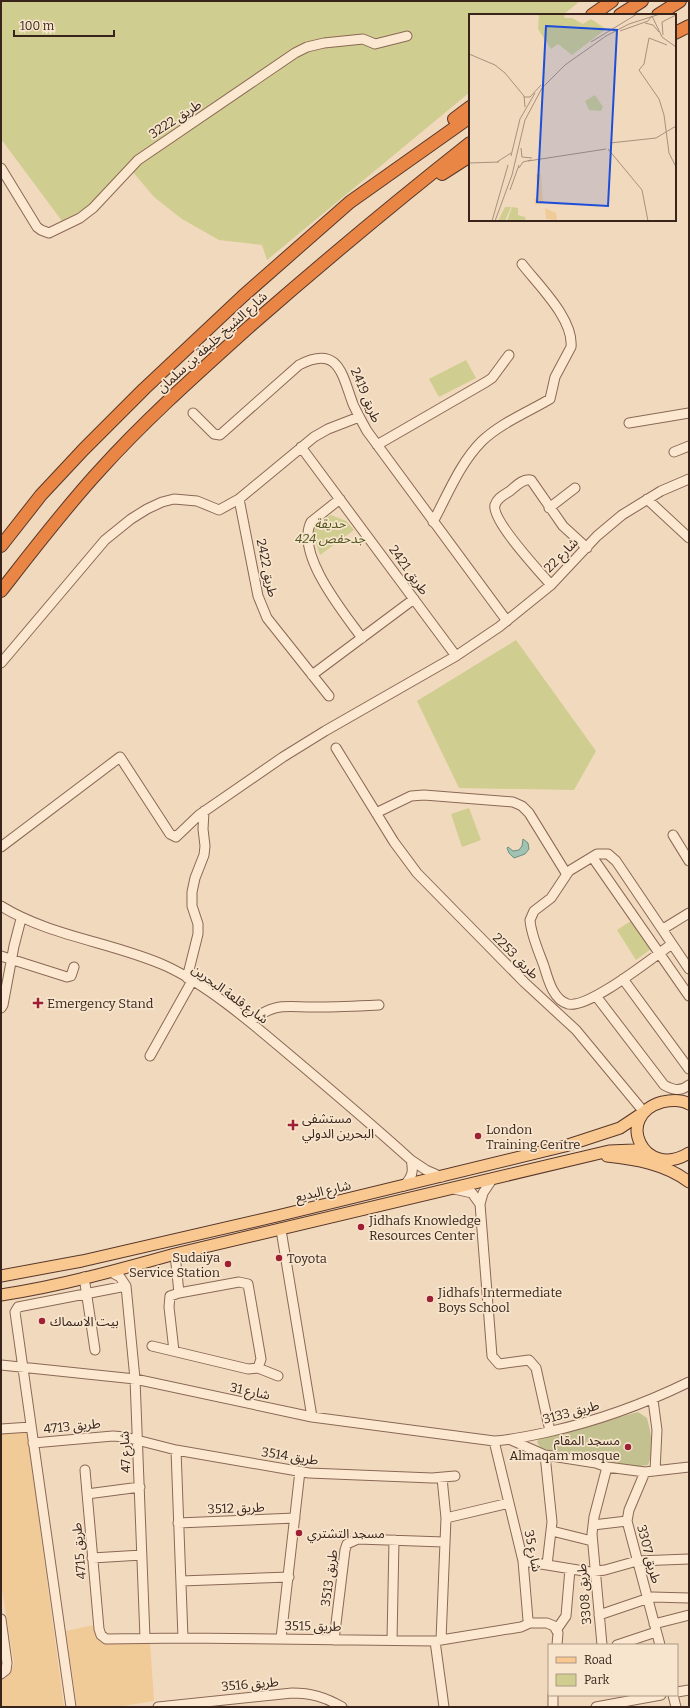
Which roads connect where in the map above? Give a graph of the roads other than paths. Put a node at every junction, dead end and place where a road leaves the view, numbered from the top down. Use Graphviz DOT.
graph roads {
  1 [pos="612,1"];
  2 [pos="642,1"];
  3 [pos="680,1"];
  4 [pos="593,14"];
  5 [pos="622,14"];
  6 [pos="660,14"];
  7 [pos="689,26"];
  8 [pos="676,32"];
  9 [pos="407,36"];
  10 [pos="469,108"];
  11 [pos="469,118"];
  12 [pos="469,145"];
  13 [pos="469,157"];
  14 [pos="1,168"];
  15 [pos="350,202"];
  16 [pos="382,212"];
  17 [pos="522,264"];
  18 [pos="509,355"];
  19 [pos="193,413"];
  20 [pos="689,414"];
  21 [pos="359,417"];
  22 [pos="629,423"];
  23 [pos="377,445"];
  24 [pos="689,446"];
  25 [pos="302,447"];
  26 [pos="674,452"];
  27 [pos="689,479"];
  28 [pos="575,488"];
  29 [pos="239,499"];
  30 [pos="340,499"];
  31 [pos="647,499"];
  32 [pos="549,508"];
  33 [pos="433,522"];
  34 [pos="689,538"];
  35 [pos="1,546"];
  36 [pos="587,548"];
  37 [pos="551,584"];
  38 [pos="1,591"];
  39 [pos="414,599"];
  40 [pos="507,621"];
  41 [pos="362,638"];
  42 [pos="456,656"];
  43 [pos="1,663"];
  44 [pos="312,675"];
  45 [pos="329,696"];
  46 [pos="336,748"];
  47 [pos="204,811"];
  48 [pos="376,813"];
  49 [pos="673,836"];
  50 [pos="1,847"];
  51 [pos="593,858"];
  52 [pos="689,861"];
  53 [pos="566,873"];
  54 [pos="1,906"];
  55 [pos="689,913"];
  56 [pos="21,918"];
  57 [pos="663,929"];
  58 [pos="672,944"];
  59 [pos="658,953"];
  60 [pos="1,956"];
  61 [pos="11,960"];
  62 [pos="74,967"];
  63 [pos="689,969"];
  64 [pos="623,979"];
  65 [pos="189,980"];
  66 [pos="596,996"];
  67 [pos="689,996"];
  68 [pos="562,1002"];
  69 [pos="378,1005"];
  70 [pos="1,1008"];
  71 [pos="555,1011"];
  72 [pos="250,1022"];
  73 [pos="150,1056"];
  74 [pos="689,1069"];
  75 [pos="689,1085"];
  76 [pos="687,1102"];
  77 [pos="644,1112"];
  78 [pos="647,1154"];
  79 [pos="689,1154"];
  80 [pos="592,1156"];
  81 [pos="410,1160"];
  82 [pos="662,1160"];
  83 [pos="689,1173"];
  84 [pos="442,1177"];
  85 [pos="492,1178"];
  86 [pos="689,1182"];
  87 [pos="404,1186"];
  88 [pos="451,1189"];
  89 [pos="480,1204"];
  90 [pos="281,1230"];
  91 [pos="175,1254"];
  92 [pos="111,1272"];
  93 [pos="1,1276"];
  94 [pos="84,1277"];
  95 [pos="126,1286"];
  96 [pos="30,1290"];
  97 [pos="87,1293"];
  98 [pos="179,1293"];
  99 [pos="1,1295"];
  100 [pos="34,1304"];
  101 [pos="152,1346"];
  102 [pos="95,1350"];
  103 [pos="174,1351"];
  104 [pos="1,1366"];
  105 [pos="23,1368"];
  106 [pos="258,1368"];
  107 [pos="278,1376"];
  108 [pos="135,1379"];
  109 [pos="689,1382"];
  110 [pos="652,1400"];
  111 [pos="312,1417"];
  112 [pos="31,1427"];
  113 [pos="1,1430"];
  114 [pos="550,1431"];
  115 [pos="137,1440"];
  116 [pos="511,1440"];
  117 [pos="494,1441"];
  118 [pos="33,1444"];
  119 [pos="176,1450"];
  120 [pos="545,1455"];
  121 [pos="606,1467"];
  122 [pos="689,1468"];
  123 [pos="85,1470"];
  124 [pos="300,1471"];
  125 [pos="655,1471"];
  126 [pos="645,1472"];
  127 [pos="455,1476"];
  128 [pos="442,1478"];
  129 [pos="140,1487"];
  130 [pos="87,1494"];
  131 [pos="509,1503"];
  132 [pos="295,1518"];
  133 [pos="446,1518"];
  134 [pos="627,1521"];
  135 [pos="178,1523"];
  136 [pos="593,1525"];
  137 [pos="552,1530"];
  138 [pos="394,1540"];
  139 [pos="592,1541"];
  140 [pos="444,1542"];
  141 [pos="142,1555"];
  142 [pos="92,1558"];
  143 [pos="689,1559"];
  144 [pos="523,1561"];
  145 [pos="637,1561"];
  146 [pos="547,1565"];
  147 [pos="570,1569"];
  148 [pos="595,1572"];
  149 [pos="289,1577"];
  150 [pos="181,1581"];
  151 [pos="647,1598"];
  152 [pos="689,1598"];
  153 [pos="599,1615"];
  154 [pos="689,1615"];
  155 [pos="1,1619"];
  156 [pos="530,1623"];
  157 [pos="655,1628"];
  158 [pos="98,1629"];
  159 [pos="557,1629"];
  160 [pos="145,1638"];
  161 [pos="183,1638"];
  162 [pos="281,1638"];
  163 [pos="334,1640"];
  164 [pos="392,1640"];
  165 [pos="438,1641"];
  166 [pos="557,1644"];
  167 [pos="602,1644"];
  168 [pos="619,1644"];
  169 [pos="660,1644"];
  170 [pos="1,1674"];
  171 [pos="689,1690"];
  172 [pos="678,1692"];
  173 [pos="553,1696"];
  174 [pos="651,1696"];
  175 [pos="673,1696"];
  176 [pos="609,1700"];
  177 [pos="188,1705"];
  178 [pos="71,1707"];
  179 [pos="158,1707"];
  180 [pos="342,1707"];
  181 [pos="444,1707"];
  182 [pos="553,1707"];
  183 [pos="596,1707"];
  184 [pos="676,1707"];
  1 -- 4 [label="highway"];
  2 -- 5 [label="highway"];
  3 -- 6 [label="highway"];
  7 -- 8 [label="highway"];
  9 -- 14 [label="street, طريق 3222"];
  10 -- 15 [label="highway"];
  11 -- 15 [label="highway, شارع الشيخ خليفة بن سلمان"];
  12 -- 16 [label="highway, شارع الشيخ خليفة بن سلمان"];
  13 -- 16 [label="highway"];
  15 -- 35 [label="highway, شارع الشيخ خليفة بن سلمان"];
  16 -- 38 [label="highway, شارع الشيخ خليفة بن سلمان"];
  17 -- 33 [label="street"];
  18 -- 23 [label="street"];
  19 -- 21 [label="street, طريق 2419"];
  20 -- 22 [label="street"];
  21 -- 23 [label="street, طريق 2419"];
  21 -- 25 [label="street"];
  23 -- 33 [label="street, طريق 2419"];
  24 -- 26 [label="street"];
  25 -- 29 [label="street"];
  25 -- 30 [label="street, طريق 2421"];
  27 -- 31 [label="street, شارع 22"];
  28 -- 32 [label="street"];
  29 -- 43 [label="street"];
  29 -- 44 [label="street, طريق 2422"];
  30 -- 39 [label="street, طريق 2421"];
  30 -- 41 [label="street"];
  31 -- 34 [label="street"];
  31 -- 36 [label="street, شارع 22"];
  32 -- 36 [label="street"];
  32 -- 37 [label="street"];
  33 -- 40 [label="street, طريق 2419"];
  36 -- 37 [label="street, شارع 22"];
  37 -- 40 [label="street, شارع 22"];
  39 -- 41 [label="street"];
  39 -- 42 [label="street, طريق 2421"];
  40 -- 42 [label="street, شارع 22"];
  41 -- 44 [label="street"];
  42 -- 47 [label="street, شارع 22"];
  44 -- 45 [label="street, طريق 2422"];
  46 -- 48 [label="street, طريق 2253"];
  47 -- 50 [label="street, شارع 22"];
  47 -- 65 [label="street"];
  48 -- 53 [label="street"];
  48 -- 71 [label="street, طريق 2253"];
  49 -- 52 [label="street"];
  51 -- 53 [label="street"];
  51 -- 57 [label="street"];
  51 -- 59 [label="street"];
  53 -- 68 [label="street, طريق 2253"];
  54 -- 56 [label="street, شارع قلعة البحرين"];
  55 -- 57 [label="street"];
  56 -- 61 [label="street"];
  56 -- 65 [label="street, شارع قلعة البحرين"];
  57 -- 58 [label="street"];
  58 -- 59 [label="street"];
  58 -- 63 [label="street"];
  59 -- 64 [label="street"];
  59 -- 67 [label="street"];
  60 -- 61 [label="street"];
  61 -- 62 [label="street"];
  61 -- 70 [label="street"];
  64 -- 66 [label="street"];
  64 -- 74 [label="street"];
  65 -- 72 [label="street, شارع قلعة البحرين"];
  65 -- 73 [label="street"];
  66 -- 68 [label="street"];
  66 -- 75 [label="street"];
  68 -- 71 [label="street"];
  69 -- 72 [label="street"];
  71 -- 77 [label="street, طريق 2253"];
  72 -- 81 [label="street, شارع قلعة البحرين"];
  76 -- 77 [label="main road, شارع البديع"];
  77 -- 78 [label="main road"];
  77 -- 84 [label="main road, شارع البديع"];
  78 -- 80 [label="main road"];
  78 -- 82 [label="main road"];
  79 -- 82 [label="main road"];
  80 -- 85 [label="main road"];
  80 -- 86 [label="main road"];
  81 -- 84 [label="street, شارع قلعة البحرين"];
  81 -- 87 [label="street"];
  82 -- 83 [label="main road"];
  84 -- 87 [label="main road, شارع البديع"];
  85 -- 88 [label="main road"];
  85 -- 89 [label="street"];
  87 -- 93 [label="main road, شارع البديع"];
  88 -- 89 [label="street"];
  88 -- 90 [label="main road"];
  89 -- 114 [label="street"];
  90 -- 91 [label="main road"];
  90 -- 111 [label="street"];
  91 -- 92 [label="main road"];
  91 -- 98 [label="street"];
  92 -- 94 [label="main road"];
  92 -- 95 [label="street"];
  94 -- 96 [label="main road"];
  94 -- 97 [label="street"];
  95 -- 97 [label="street"];
  95 -- 108 [label="street, شارع 47"];
  96 -- 99 [label="main road"];
  96 -- 100 [label="street"];
  97 -- 100 [label="street"];
  97 -- 102 [label="street"];
  98 -- 103 [label="street"];
  98 -- 106 [label="street"];
  100 -- 105 [label="street"];
  101 -- 103 [label="street"];
  103 -- 106 [label="street"];
  104 -- 105 [label="street, شارع 31"];
  105 -- 108 [label="street, شارع 31"];
  105 -- 112 [label="street"];
  106 -- 107 [label="street"];
  108 -- 111 [label="street, شارع 31"];
  108 -- 115 [label="street, شارع 47"];
  109 -- 110 [label="street, طريق 3133"];
  110 -- 114 [label="street, طريق 3133"];
  110 -- 125 [label="street"];
  111 -- 117 [label="street, شارع 31"];
  112 -- 113 [label="street"];
  112 -- 118 [label="street"];
  114 -- 116 [label="street, طريق 3133"];
  115 -- 118 [label="street, طريق 4713"];
  115 -- 119 [label="street, طريق 3514"];
  115 -- 129 [label="street, شارع 47"];
  116 -- 117 [label="street, طريق 3133"];
  116 -- 120 [label="street"];
  117 -- 131 [label="street, شارع 35"];
  118 -- 178 [label="street"];
  119 -- 124 [label="street, طريق 3514"];
  119 -- 135 [label="street"];
  120 -- 121 [label="street"];
  120 -- 137 [label="street"];
  121 -- 126 [label="street"];
  121 -- 136 [label="street, طريق 3308"];
  122 -- 125 [label="street"];
  123 -- 130 [label="street, طريق 4715"];
  124 -- 128 [label="street, طريق 3514"];
  124 -- 132 [label="street"];
  125 -- 126 [label="street"];
  126 -- 134 [label="street, طريق 3307"];
  127 -- 128 [label="street, طريق 3514"];
  128 -- 133 [label="street"];
  129 -- 130 [label="street"];
  129 -- 141 [label="street, شارع 47"];
  130 -- 142 [label="street, طريق 4715"];
  131 -- 133 [label="street"];
  131 -- 144 [label="street, شارع 35"];
  132 -- 135 [label="street, طريق 3512"];
  132 -- 149 [label="street"];
  133 -- 140 [label="street"];
  134 -- 136 [label="street"];
  134 -- 145 [label="street, طريق 3307"];
  135 -- 150 [label="street"];
  136 -- 139 [label="street, طريق 3308"];
  137 -- 139 [label="street"];
  137 -- 146 [label="street"];
  138 -- 140 [label="street, طريق 3513"];
  138 -- 163 [label="street, طريق 3513"];
  138 -- 164 [label="street"];
  139 -- 148 [label="street, طريق 3308"];
  140 -- 165 [label="street"];
  141 -- 142 [label="street"];
  141 -- 160 [label="street, شارع 47"];
  142 -- 158 [label="street, طريق 4715"];
  143 -- 145 [label="street"];
  144 -- 146 [label="street"];
  144 -- 156 [label="street, شارع 35"];
  145 -- 148 [label="street"];
  145 -- 151 [label="street, طريق 3307"];
  146 -- 147 [label="street"];
  147 -- 148 [label="street"];
  147 -- 159 [label="street"];
  148 -- 153 [label="street, طريق 3308"];
  149 -- 150 [label="street"];
  149 -- 162 [label="street"];
  150 -- 161 [label="street"];
  151 -- 152 [label="street"];
  151 -- 153 [label="street"];
  151 -- 157 [label="street, طريق 3307"];
  153 -- 167 [label="street, طريق 3308"];
  154 -- 157 [label="street"];
  155 -- 170 [label="street"];
  156 -- 159 [label="street"];
  156 -- 165 [label="street, طريق 3515"];
  157 -- 168 [label="street"];
  157 -- 169 [label="street, طريق 3307"];
  158 -- 160 [label="street, طريق 3515"];
  159 -- 166 [label="street"];
  160 -- 161 [label="street, طريق 3515"];
  161 -- 162 [label="street, طريق 3515"];
  162 -- 163 [label="street, طريق 3515"];
  163 -- 164 [label="street, طريق 3515"];
  164 -- 165 [label="street, طريق 3515"];
  165 -- 181 [label="street"];
  171 -- 172 [label="street"];
  173 -- 182 [label="street"];
  174 -- 176 [label="street"];
  175 -- 184 [label="street"];
  176 -- 183 [label="street"];
  177 -- 179 [label="street, طريق 3516"];
  177 -- 180 [label="street, طريق 3516"];
}
